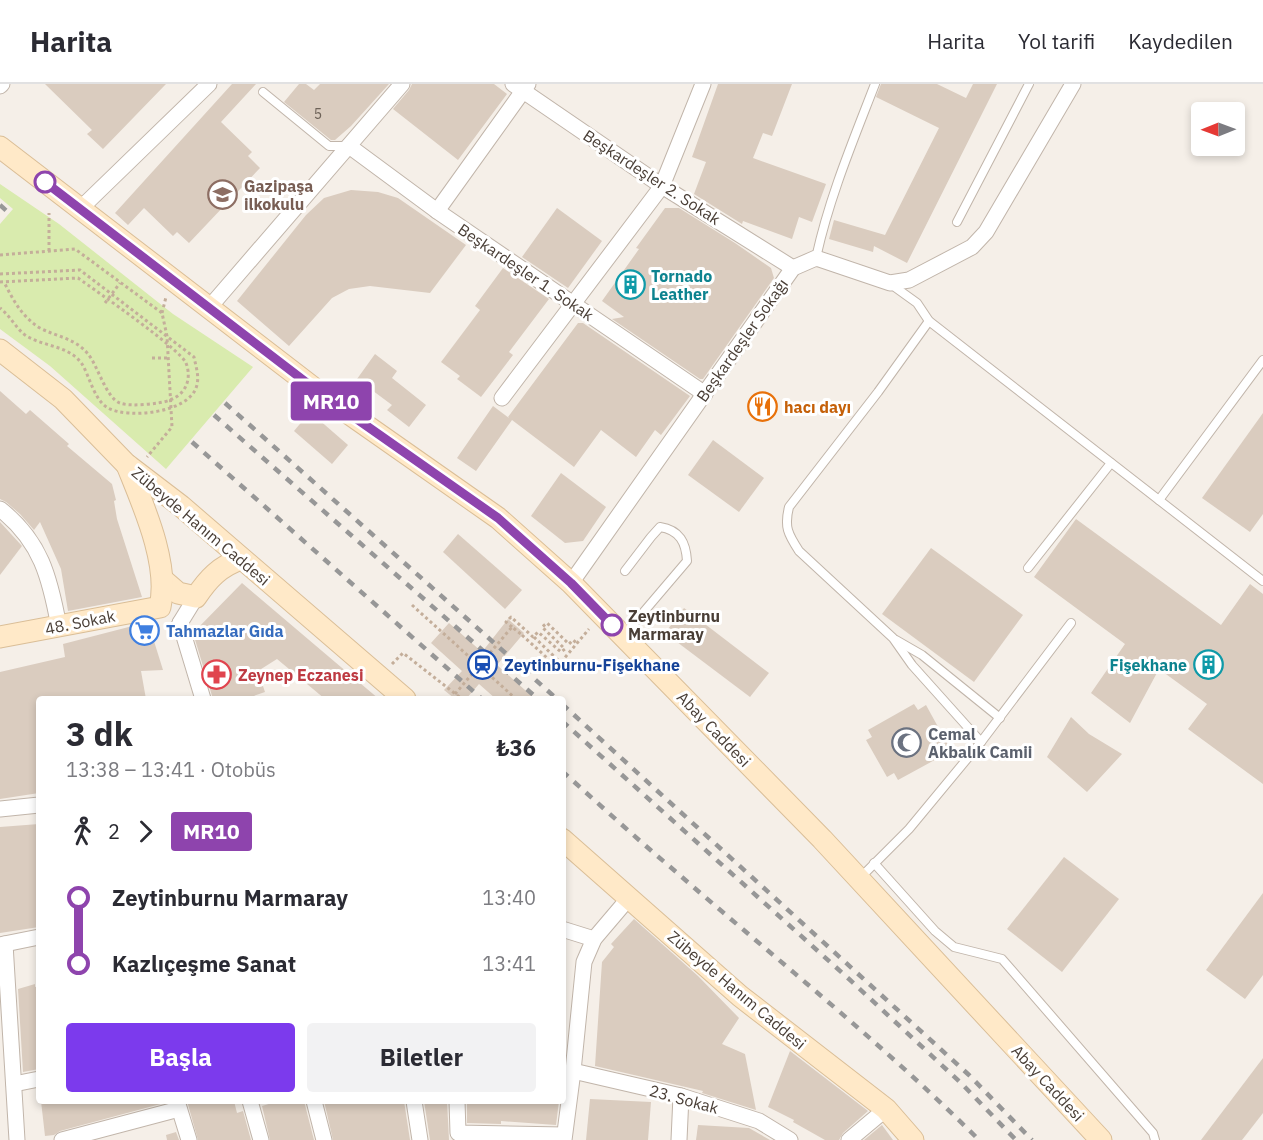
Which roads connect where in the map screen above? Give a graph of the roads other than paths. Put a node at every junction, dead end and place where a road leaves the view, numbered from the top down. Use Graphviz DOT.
graph roads {
  1 [pos="209,84"];
  2 [pos="402,84"];
  3 [pos="704,84"];
  4 [pos="875,84"];
  5 [pos="1029,84"];
  6 [pos="1074,84"];
  7 [pos="521,86"];
  8 [pos="263,92"];
  9 [pos="350,146"];
  10 [pos="0,147"];
  11 [pos="662,186"];
  12 [pos="80,209"];
  13 [pos="437,212"];
  14 [pos="957,222"];
  15 [pos="816,258"];
  16 [pos="793,268"];
  17 [pos="890,283"];
  18 [pos="573,304"];
  19 [pos="208,309"];
  20 [pos="929,321"];
  21 [pos="0,350"];
  22 [pos="1263,360"];
  23 [pos="705,394"];
  24 [pos="502,398"];
  25 [pos="1111,463"];
  26 [pos="126,464"];
  27 [pos="1159,500"];
  28 [pos="0,509"];
  29 [pos="241,559"];
  30 [pos="1028,568"];
  31 [pos="625,571"];
  32 [pos="163,580"];
  33 [pos="1263,581"];
  34 [pos="571,583"];
  35 [pos="196,597"];
  36 [pos="160,607"];
  37 [pos="180,623"];
  38 [pos="1071,623"];
  39 [pos="59,627"];
  40 [pos="623,636"];
  41 [pos="0,637"];
  42 [pos="893,638"];
  43 [pos="201,696"];
  44 [pos="401,696"];
  45 [pos="1000,718"];
  46 [pos="981,742"];
  47 [pos="36,805"];
  48 [pos="0,809"];
  49 [pos="566,843"];
  50 [pos="874,863"];
  51 [pos="859,879"];
  52 [pos="628,898"];
  53 [pos="566,930"];
  54 [pos="36,939"];
  55 [pos="594,939"];
  56 [pos="2,945"];
  57 [pos="573,1071"];
  58 [pos="36,1079"];
  59 [pos="14,1084"];
  60 [pos="681,1096"];
  61 [pos="253,1104"];
  62 [pos="315,1104"];
  63 [pos="414,1104"];
  64 [pos="457,1104"];
  65 [pos="178,1105"];
  66 [pos="886,1109"];
  67 [pos="564,1137"];
  68 [pos="17,1140"];
  69 [pos="62,1140"];
  70 [pos="189,1140"];
  71 [pos="261,1140"];
  72 [pos="324,1140"];
  73 [pos="420,1140"];
  74 [pos="679,1140"];
  75 [pos="790,1140"];
  76 [pos="849,1140"];
  77 [pos="913,1140"];
  78 [pos="1101,1140"];
  79 [pos="1155,1140"];
  1 -- 12 [label="street"];
  2 -- 9 [label="street"];
  3 -- 11 [label="street"];
  4 -- 15 [label="lane"];
  5 -- 14 [label="lane"];
  6 -- 17 [label="street"];
  7 -- 11 [label="street, Beşkardeşler 2. Sokak"];
  7 -- 13 [label="street"];
  8 -- 9 [label="lane"];
  9 -- 13 [label="street, Beşkardeşler 1. Sokak"];
  9 -- 19 [label="street"];
  10 -- 12 [label="main road, Abay Caddesi"];
  11 -- 16 [label="street, Beşkardeşler 2. Sokak"];
  11 -- 18 [label="street"];
  12 -- 19 [label="main road, Abay Caddesi"];
  13 -- 18 [label="street, Beşkardeşler 1. Sokak"];
  15 -- 16 [label="street, Beşkardeşler Sokağı"];
  15 -- 17 [label="street"];
  16 -- 23 [label="street, Beşkardeşler Sokağı"];
  17 -- 20 [label="lane"];
  18 -- 23 [label="street, Beşkardeşler 1. Sokak"];
  18 -- 24 [label="street"];
  19 -- 34 [label="main road, Abay Caddesi"];
  20 -- 25 [label="lane"];
  20 -- 42 [label="lane"];
  21 -- 26 [label="main road, Zübeyde Hanım Caddesi"];
  22 -- 27 [label="lane"];
  23 -- 34 [label="street, Beşkardeşler Sokağı"];
  25 -- 27 [label="lane"];
  25 -- 30 [label="lane"];
  26 -- 29 [label="main road, Zübeyde Hanım Caddesi"];
  26 -- 32 [label="main road"];
  27 -- 33 [label="lane"];
  28 -- 39 [label="street"];
  29 -- 35 [label="main road"];
  29 -- 44 [label="main road, Zübeyde Hanım Caddesi"];
  31 -- 40 [label="lane"];
  32 -- 35 [label="main road"];
  32 -- 36 [label="main road"];
  34 -- 40 [label="main road, Abay Caddesi"];
  35 -- 37 [label="street"];
  36 -- 37 [label="street"];
  36 -- 39 [label="main road, 48. Sokak"];
  37 -- 43 [label="street"];
  38 -- 45 [label="lane"];
  39 -- 41 [label="main road, 48. Sokak"];
  40 -- 51 [label="main road, Abay Caddesi"];
  42 -- 45 [label="lane"];
  42 -- 46 [label="lane"];
  45 -- 46 [label="lane"];
  46 -- 50 [label="lane"];
  47 -- 48 [label="street"];
  49 -- 52 [label="main road, Zübeyde Hanım Caddesi"];
  50 -- 51 [label="lane"];
  50 -- 79 [label="lane"];
  51 -- 78 [label="main road, Abay Caddesi"];
  52 -- 55 [label="street"];
  52 -- 66 [label="main road, Zübeyde Hanım Caddesi"];
  53 -- 55 [label="street"];
  54 -- 56 [label="street"];
  55 -- 57 [label="street"];
  56 -- 59 [label="street"];
  57 -- 60 [label="street, 23. Sokak"];
  57 -- 67 [label="street"];
  58 -- 59 [label="street"];
  59 -- 68 [label="street"];
  60 -- 74 [label="street"];
  60 -- 75 [label="street, 23. Sokak"];
  61 -- 71 [label="street"];
  62 -- 72 [label="street"];
  63 -- 73 [label="street"];
  64 -- 67 [label="street"];
  65 -- 69 [label="street"];
  65 -- 70 [label="street"];
  66 -- 76 [label="street"];
  66 -- 77 [label="main road, Zübeyde Hanım Caddesi"];
}
